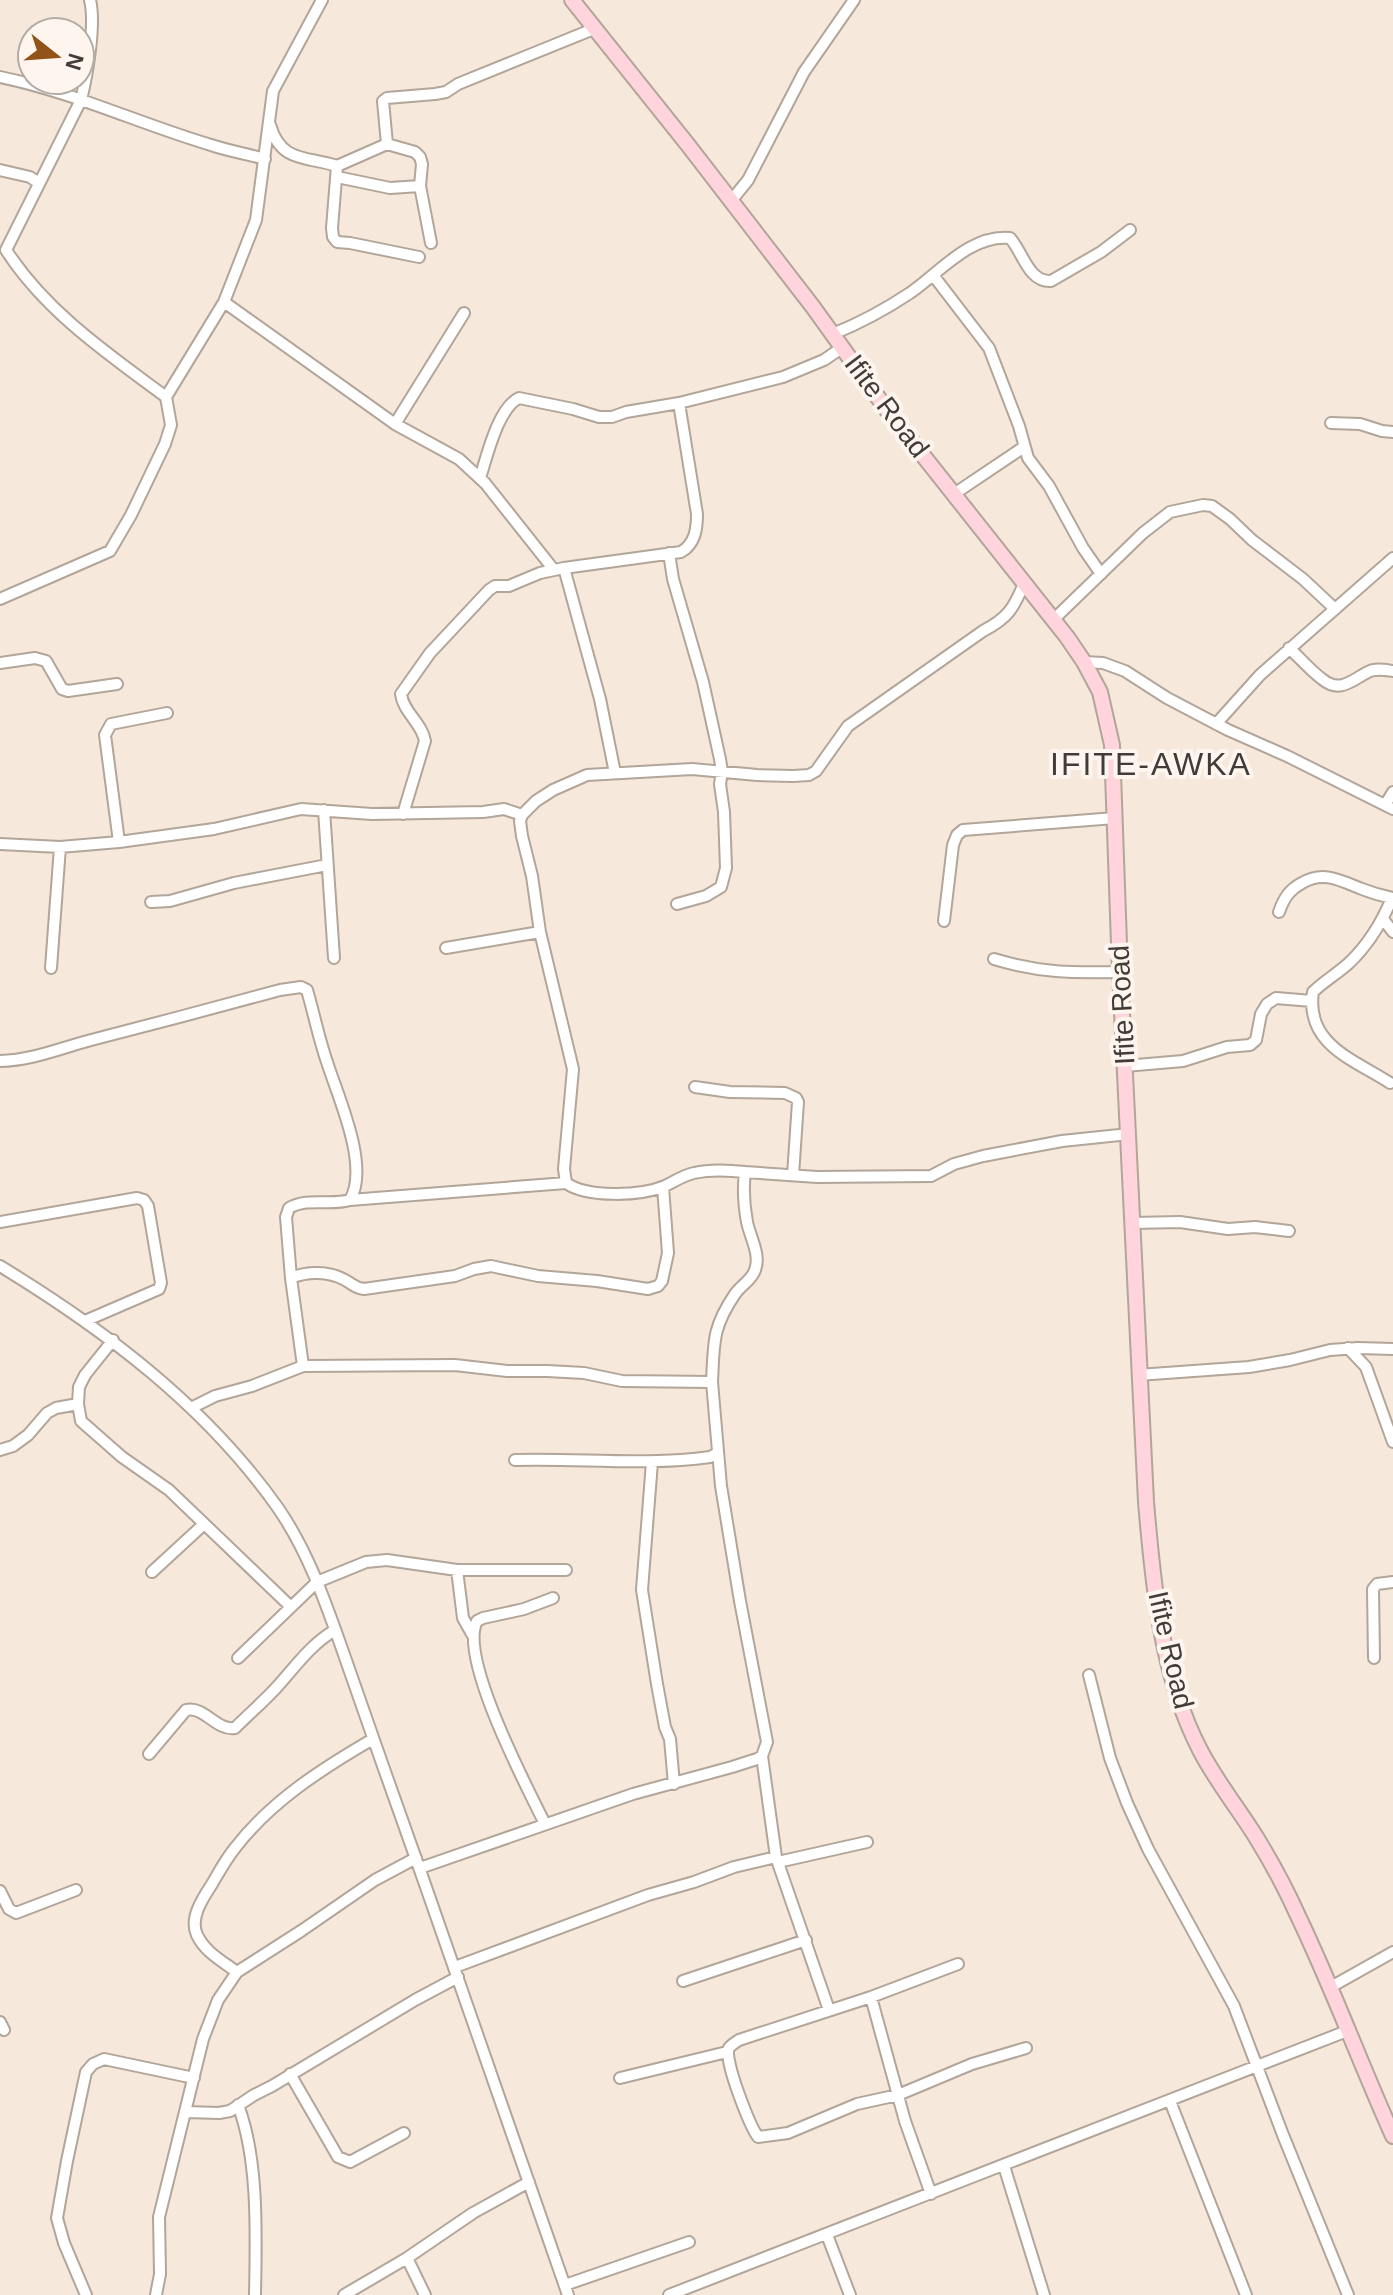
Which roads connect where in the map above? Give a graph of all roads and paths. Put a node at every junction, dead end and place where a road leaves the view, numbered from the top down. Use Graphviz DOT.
graph roads {
  1 [pos="90,0"];
  2 [pos="322,0"];
  3 [pos="572,0"];
  4 [pos="854,0"];
  5 [pos="596,28"];
  6 [pos="0,77"];
  7 [pos="81,100"];
  8 [pos="268,119"];
  9 [pos="387,144"];
  10 [pos="265,159"];
  11 [pos="0,170"];
  12 [pos="337,171"];
  13 [pos="39,183"];
  14 [pos="420,186"];
  15 [pos="731,201"];
  16 [pos="1130,230"];
  17 [pos="431,243"];
  18 [pos="419,257"];
  19 [pos="933,275"];
  20 [pos="224,302"];
  21 [pos="464,313"];
  22 [pos="833,334"];
  23 [pos="843,347"];
  24 [pos="166,397"];
  25 [pos="679,403"];
  26 [pos="1331,423"];
  27 [pos="395,424"];
  28 [pos="1393,432"];
  29 [pos="1024,447"];
  30 [pos="480,478"];
  31 [pos="954,494"];
  32 [pos="669,553"];
  33 [pos="1393,558"];
  34 [pos="559,569"];
  35 [pos="1101,574"];
  36 [pos="1024,584"];
  37 [pos="0,599"];
  38 [pos="1335,609"];
  39 [pos="1053,620"];
  40 [pos="1289,648"];
  41 [pos="1084,662"];
  42 [pos="0,663"];
  43 [pos="1393,671"];
  44 [pos="117,684"];
  45 [pos="167,713"];
  46 [pos="1216,724"];
  47 [pos="722,772"];
  48 [pos="615,773"];
  49 [pos="1393,792"];
  50 [pos="1389,807"];
  51 [pos="324,810"];
  52 [pos="403,814"];
  53 [pos="522,815"];
  54 [pos="1115,818"];
  55 [pos="119,842"];
  56 [pos="0,844"];
  57 [pos="60,847"];
  58 [pos="327,865"];
  59 [pos="1392,898"];
  60 [pos="151,902"];
  61 [pos="677,904"];
  62 [pos="1279,912"];
  63 [pos="1383,919"];
  64 [pos="944,921"];
  65 [pos="540,932"];
  66 [pos="1393,932"];
  67 [pos="446,948"];
  68 [pos="334,958"];
  69 [pos="994,959"];
  70 [pos="51,968"];
  71 [pos="1120,972"];
  72 [pos="1312,1001"];
  73 [pos="0,1061"];
  74 [pos="1125,1066"];
  75 [pos="1390,1083"];
  76 [pos="695,1087"];
  77 [pos="1129,1134"];
  78 [pos="745,1172"];
  79 [pos="793,1175"];
  80 [pos="566,1183"];
  81 [pos="663,1187"];
  82 [pos="350,1200"];
  83 [pos="0,1222"];
  84 [pos="1133,1223"];
  85 [pos="1289,1231"];
  86 [pos="0,1266"];
  87 [pos="291,1278"];
  88 [pos="85,1321"];
  89 [pos="113,1340"];
  90 [pos="1348,1348"];
  91 [pos="1393,1349"];
  92 [pos="303,1366"];
  93 [pos="1138,1375"];
  94 [pos="712,1382"];
  95 [pos="78,1404"];
  96 [pos="191,1408"];
  97 [pos="1393,1442"];
  98 [pos="0,1450"];
  99 [pos="718,1453"];
  100 [pos="515,1460"];
  101 [pos="652,1462"];
  102 [pos="204,1524"];
  103 [pos="457,1570"];
  104 [pos="566,1570"];
  105 [pos="152,1572"];
  106 [pos="317,1582"];
  107 [pos="1393,1582"];
  108 [pos="553,1598"];
  109 [pos="291,1607"];
  110 [pos="335,1630"];
  111 [pos="472,1634"];
  112 [pos="238,1658"];
  113 [pos="1374,1658"];
  114 [pos="1089,1675"];
  115 [pos="373,1739"];
  116 [pos="149,1754"];
  117 [pos="762,1756"];
  118 [pos="674,1784"];
  119 [pos="545,1824"];
  120 [pos="867,1842"];
  121 [pos="777,1860"];
  122 [pos="418,1863"];
  123 [pos="76,1890"];
  124 [pos="0,1891"];
  125 [pos="806,1940"];
  126 [pos="1393,1952"];
  127 [pos="958,1964"];
  128 [pos="237,1972"];
  129 [pos="457,1972"];
  130 [pos="683,1981"];
  131 [pos="1329,1988"];
  132 [pos="871,1997"];
  133 [pos="829,2010"];
  134 [pos="1347,2031"];
  135 [pos="1026,2048"];
  136 [pos="727,2052"];
  137 [pos="1257,2066"];
  138 [pos="290,2074"];
  139 [pos="194,2078"];
  140 [pos="620,2078"];
  141 [pos="898,2095"];
  142 [pos="1170,2101"];
  143 [pos="238,2105"];
  144 [pos="186,2112"];
  145 [pos="404,2133"];
  146 [pos="1393,2136"];
  147 [pos="1004,2166"];
  148 [pos="529,2182"];
  149 [pos="931,2194"];
  150 [pos="827,2235"];
  151 [pos="689,2242"];
  152 [pos="407,2258"];
  153 [pos="566,2290"];
  154 [pos="681,2293"];
  155 [pos="86,2295"];
  156 [pos="156,2295"];
  157 [pos="255,2295"];
  158 [pos="344,2295"];
  159 [pos="425,2295"];
  160 [pos="669,2295"];
  161 [pos="850,2295"];
  162 [pos="1044,2295"];
  163 [pos="1246,2295"];
  164 [pos="1348,2295"];
  1 -- 7 [label="street"];
  2 -- 8 [label="street"];
  3 -- 5 [label="street, Ifite Road"];
  4 -- 15 [label="street"];
  5 -- 9 [label="street"];
  5 -- 15 [label="street, Ifite Road"];
  6 -- 7 [label="street"];
  7 -- 10 [label="street"];
  7 -- 13 [label="street"];
  8 -- 10 [label="street"];
  8 -- 12 [label="street"];
  9 -- 12 [label="street"];
  9 -- 14 [label="street"];
  10 -- 20 [label="street"];
  11 -- 13 [label="street"];
  12 -- 14 [label="street"];
  12 -- 18 [label="street"];
  13 -- 24 [label="street"];
  14 -- 17 [label="street"];
  15 -- 22 [label="street, Ifite Road"];
  16 -- 19 [label="street"];
  19 -- 22 [label="street"];
  19 -- 29 [label="street"];
  20 -- 24 [label="street"];
  20 -- 27 [label="street"];
  21 -- 27 [label="street"];
  22 -- 23 [label="street, Ifite Road"];
  23 -- 25 [label="street"];
  23 -- 31 [label="street, Ifite Road"];
  24 -- 37 [label="street"];
  25 -- 30 [label="street"];
  25 -- 32 [label="street"];
  26 -- 28 [label="street"];
  27 -- 30 [label="street"];
  29 -- 31 [label="street"];
  29 -- 35 [label="street"];
  30 -- 34 [label="street"];
  31 -- 36 [label="street, Ifite Road"];
  32 -- 34 [label="street"];
  32 -- 47 [label="street"];
  33 -- 38 [label="street"];
  34 -- 48 [label="street"];
  34 -- 52 [label="street"];
  35 -- 38 [label="street"];
  35 -- 39 [label="street"];
  36 -- 39 [label="street, Ifite Road"];
  36 -- 47 [label="street"];
  38 -- 40 [label="street"];
  39 -- 41 [label="street, Ifite Road"];
  40 -- 43 [label="street"];
  40 -- 46 [label="street"];
  41 -- 46 [label="street"];
  41 -- 54 [label="street, Ifite Road"];
  42 -- 44 [label="street"];
  45 -- 55 [label="street"];
  46 -- 50 [label="street"];
  47 -- 48 [label="street"];
  47 -- 61 [label="street"];
  48 -- 53 [label="street"];
  49 -- 50 [label="street"];
  51 -- 52 [label="street"];
  51 -- 55 [label="street"];
  51 -- 58 [label="street"];
  52 -- 53 [label="street"];
  53 -- 65 [label="street"];
  54 -- 64 [label="street"];
  54 -- 71 [label="street, Ifite Road"];
  55 -- 57 [label="street"];
  56 -- 57 [label="street"];
  57 -- 70 [label="street"];
  58 -- 60 [label="street"];
  58 -- 68 [label="street"];
  59 -- 62 [label="street"];
  59 -- 63 [label="street"];
  63 -- 66 [label="street"];
  63 -- 72 [label="street"];
  65 -- 67 [label="street"];
  65 -- 80 [label="street"];
  69 -- 71 [label="street"];
  71 -- 74 [label="street, Ifite Road"];
  72 -- 74 [label="street"];
  72 -- 75 [label="street"];
  73 -- 82 [label="street"];
  74 -- 77 [label="street, Ifite Road"];
  76 -- 79 [label="street"];
  77 -- 79 [label="street"];
  77 -- 84 [label="street, Ifite Road"];
  78 -- 79 [label="street"];
  78 -- 81 [label="street"];
  78 -- 94 [label="street"];
  80 -- 81 [label="street"];
  80 -- 82 [label="street"];
  81 -- 87 [label="street"];
  82 -- 87 [label="street"];
  83 -- 88 [label="street"];
  84 -- 85 [label="street"];
  84 -- 93 [label="street, Ifite Road"];
  86 -- 88 [label="street"];
  87 -- 92 [label="street"];
  88 -- 89 [label="street"];
  89 -- 95 [label="street"];
  89 -- 96 [label="street"];
  90 -- 91 [label="street"];
  90 -- 93 [label="street"];
  90 -- 97 [label="street"];
  92 -- 94 [label="street"];
  92 -- 96 [label="street"];
  93 -- 131 [label="street, Ifite Road"];
  94 -- 99 [label="street"];
  95 -- 98 [label="street"];
  95 -- 102 [label="street"];
  96 -- 106 [label="street"];
  99 -- 101 [label="street"];
  99 -- 117 [label="street"];
  100 -- 101 [label="street"];
  101 -- 118 [label="street"];
  102 -- 105 [label="street"];
  102 -- 109 [label="street"];
  103 -- 104 [label="street"];
  103 -- 106 [label="street"];
  103 -- 111 [label="street"];
  106 -- 109 [label="street"];
  106 -- 110 [label="street"];
  107 -- 113 [label="street"];
  108 -- 111 [label="street"];
  109 -- 112 [label="street"];
  110 -- 115 [label="street"];
  110 -- 116 [label="street"];
  111 -- 119 [label="street"];
  114 -- 137 [label="street"];
  115 -- 122 [label="street"];
  115 -- 128 [label="street"];
  117 -- 118 [label="street"];
  117 -- 121 [label="street"];
  118 -- 119 [label="street"];
  119 -- 122 [label="street"];
  120 -- 121 [label="street"];
  121 -- 125 [label="street"];
  121 -- 129 [label="street"];
  122 -- 128 [label="street"];
  122 -- 129 [label="street"];
  123 -- 124 [label="street"];
  125 -- 130 [label="street"];
  125 -- 133 [label="street"];
  126 -- 131 [label="street"];
  127 -- 132 [label="street"];
  128 -- 139 [label="street"];
  129 -- 138 [label="street"];
  129 -- 148 [label="street"];
  131 -- 134 [label="street, Ifite Road"];
  132 -- 133 [label="street"];
  132 -- 141 [label="street"];
  133 -- 136 [label="street"];
  134 -- 137 [label="street"];
  134 -- 146 [label="street, Ifite Road"];
  135 -- 141 [label="street"];
  136 -- 140 [label="street"];
  136 -- 141 [label="street"];
  137 -- 142 [label="street"];
  137 -- 164 [label="street"];
  138 -- 143 [label="street"];
  138 -- 145 [label="street"];
  139 -- 144 [label="street"];
  139 -- 155 [label="street"];
  141 -- 149 [label="street"];
  142 -- 147 [label="street"];
  142 -- 163 [label="street"];
  143 -- 144 [label="street"];
  143 -- 157 [label="street"];
  144 -- 156 [label="street"];
  147 -- 149 [label="street"];
  147 -- 162 [label="street"];
  148 -- 152 [label="street"];
  148 -- 153 [label="street"];
  149 -- 150 [label="street"];
  150 -- 154 [label="street"];
  150 -- 161 [label="street"];
  151 -- 153 [label="street"];
  152 -- 158 [label="street"];
  152 -- 159 [label="street"];
  154 -- 160 [label="street"];
}
